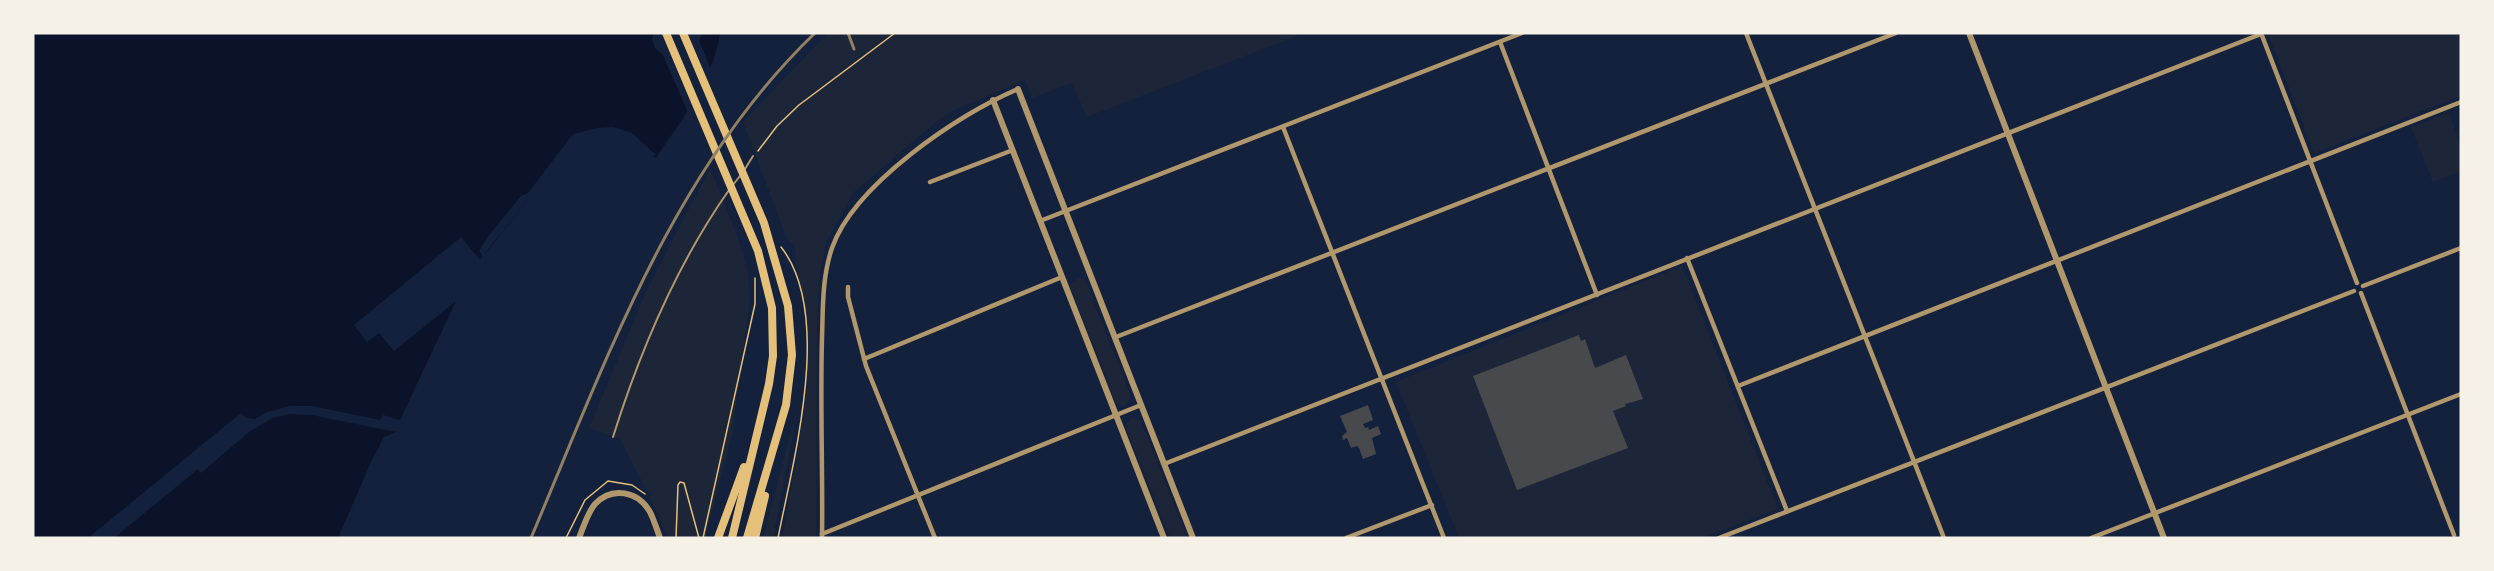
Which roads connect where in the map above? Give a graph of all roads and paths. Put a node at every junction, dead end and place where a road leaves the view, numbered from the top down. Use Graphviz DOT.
graph roads {
  1 [pos="666,33"];
  2 [pos="683,33"];
  3 [pos="896,33"];
  4 [pos="1522,33"];
  5 [pos="1746,33"];
  6 [pos="1896,33"];
  7 [pos="1970,33"];
  8 [pos="2261,34"];
  9 [pos="1500,42"];
  10 [pos="1766,84"];
  11 [pos="1018,89"];
  12 [pos="993,100"];
  13 [pos="2461,102"];
  14 [pos="1283,127"];
  15 [pos="2008,134"];
  16 [pos="1013,150"];
  17 [pos="753,156"];
  18 [pos="2310,161"];
  19 [pos="1549,169"];
  20 [pos="930,183"];
  21 [pos="1815,210"];
  22 [pos="1066,211"];
  23 [pos="1040,221"];
  24 [pos="775,245"];
  25 [pos="2461,248"];
  26 [pos="1332,252"];
  27 [pos="1687,258"];
  28 [pos="2057,261"];
  29 [pos="755,274"];
  30 [pos="1062,277"];
  31 [pos="2356,283"];
  32 [pos="2363,286"];
  33 [pos="848,287"];
  34 [pos="2354,291"];
  35 [pos="2361,293"];
  36 [pos="1597,295"];
  37 [pos="1864,336"];
  38 [pos="1116,337"];
  39 [pos="864,358"];
  40 [pos="1382,379"];
  41 [pos="1738,386"];
  42 [pos="2106,387"];
  43 [pos="2461,394"];
  44 [pos="1141,405"];
  45 [pos="2408,414"];
  46 [pos="1117,415"];
  47 [pos="757,433"];
  48 [pos="613,437"];
  49 [pos="778,437"];
  50 [pos="1914,462"];
  51 [pos="1164,464"];
  52 [pos="918,496"];
  53 [pos="1432,505"];
  54 [pos="1787,512"];
  55 [pos="2155,513"];
  56 [pos="822,536"];
  57 [pos="2452,536"];
  58 [pos="2461,537"];
  59 [pos="579,538"];
  60 [pos="660,538"];
  61 [pos="676,538"];
  62 [pos="699,538"];
  63 [pos="703,538"];
  64 [pos="718,538"];
  65 [pos="732,538"];
  66 [pos="747,538"];
  67 [pos="755,538"];
  68 [pos="778,538"];
  69 [pos="935,538"];
  70 [pos="1164,538"];
  71 [pos="1193,538"];
  72 [pos="1346,538"];
  73 [pos="1444,538"];
  74 [pos="1719,538"];
  75 [pos="1944,538"];
  76 [pos="2091,538"];
  77 [pos="2164,538"];
  1 -- 47 [label="highway"];
  2 -- 24 [label="highway"];
  3 -- 17 [label="path"];
  4 -- 9 [label="street"];
  5 -- 10 [label="street"];
  6 -- 10 [label="street"];
  7 -- 15 [label="street"];
  8 -- 15 [label="street"];
  8 -- 18 [label="street"];
  9 -- 14 [label="street"];
  9 -- 19 [label="street"];
  10 -- 19 [label="street"];
  10 -- 21 [label="street"];
  11 -- 12 [label="street"];
  11 -- 22 [label="street"];
  12 -- 16 [label="street"];
  12 -- 56 [label="street"];
  13 -- 18 [label="street"];
  14 -- 22 [label="street"];
  14 -- 26 [label="street"];
  15 -- 21 [label="street"];
  15 -- 28 [label="street"];
  16 -- 20 [label="street"];
  16 -- 23 [label="street"];
  17 -- 48 [label="lane"];
  18 -- 28 [label="street"];
  18 -- 31 [label="street"];
  19 -- 26 [label="street"];
  19 -- 36 [label="street"];
  21 -- 27 [label="street"];
  21 -- 37 [label="street"];
  22 -- 23 [label="street"];
  22 -- 38 [label="street"];
  23 -- 30 [label="street"];
  24 -- 49 [label="highway"];
  24 -- 68 [label="path"];
  25 -- 32 [label="street"];
  26 -- 38 [label="street"];
  26 -- 40 [label="street"];
  27 -- 36 [label="street"];
  27 -- 41 [label="street"];
  28 -- 37 [label="street"];
  28 -- 42 [label="street"];
  29 -- 63 [label="path"];
  30 -- 39 [label="street"];
  30 -- 46 [label="street"];
  31 -- 32 [label="street"];
  31 -- 34 [label="street"];
  32 -- 35 [label="street"];
  33 -- 39 [label="street"];
  34 -- 35 [label="street"];
  34 -- 42 [label="street"];
  35 -- 45 [label="street"];
  36 -- 40 [label="street"];
  37 -- 41 [label="street"];
  37 -- 50 [label="street"];
  38 -- 44 [label="street"];
  39 -- 52 [label="street"];
  40 -- 51 [label="street"];
  40 -- 53 [label="street"];
  41 -- 54 [label="street"];
  42 -- 50 [label="street"];
  42 -- 55 [label="street"];
  43 -- 45 [label="street"];
  44 -- 46 [label="street"];
  44 -- 51 [label="street"];
  45 -- 55 [label="street"];
  45 -- 57 [label="street"];
  46 -- 52 [label="street"];
  46 -- 70 [label="street"];
  47 -- 64 [label="highway"];
  47 -- 65 [label="highway"];
  49 -- 66 [label="highway"];
  49 -- 67 [label="highway"];
  50 -- 54 [label="street"];
  50 -- 75 [label="street"];
  51 -- 71 [label="street"];
  52 -- 56 [label="street"];
  52 -- 69 [label="street"];
  53 -- 72 [label="street"];
  53 -- 73 [label="street"];
  54 -- 74 [label="street"];
  55 -- 76 [label="street"];
  55 -- 77 [label="street"];
  57 -- 58 [label="street"];
  59 -- 60 [label="street"];
  61 -- 62 [label="path"];
}
